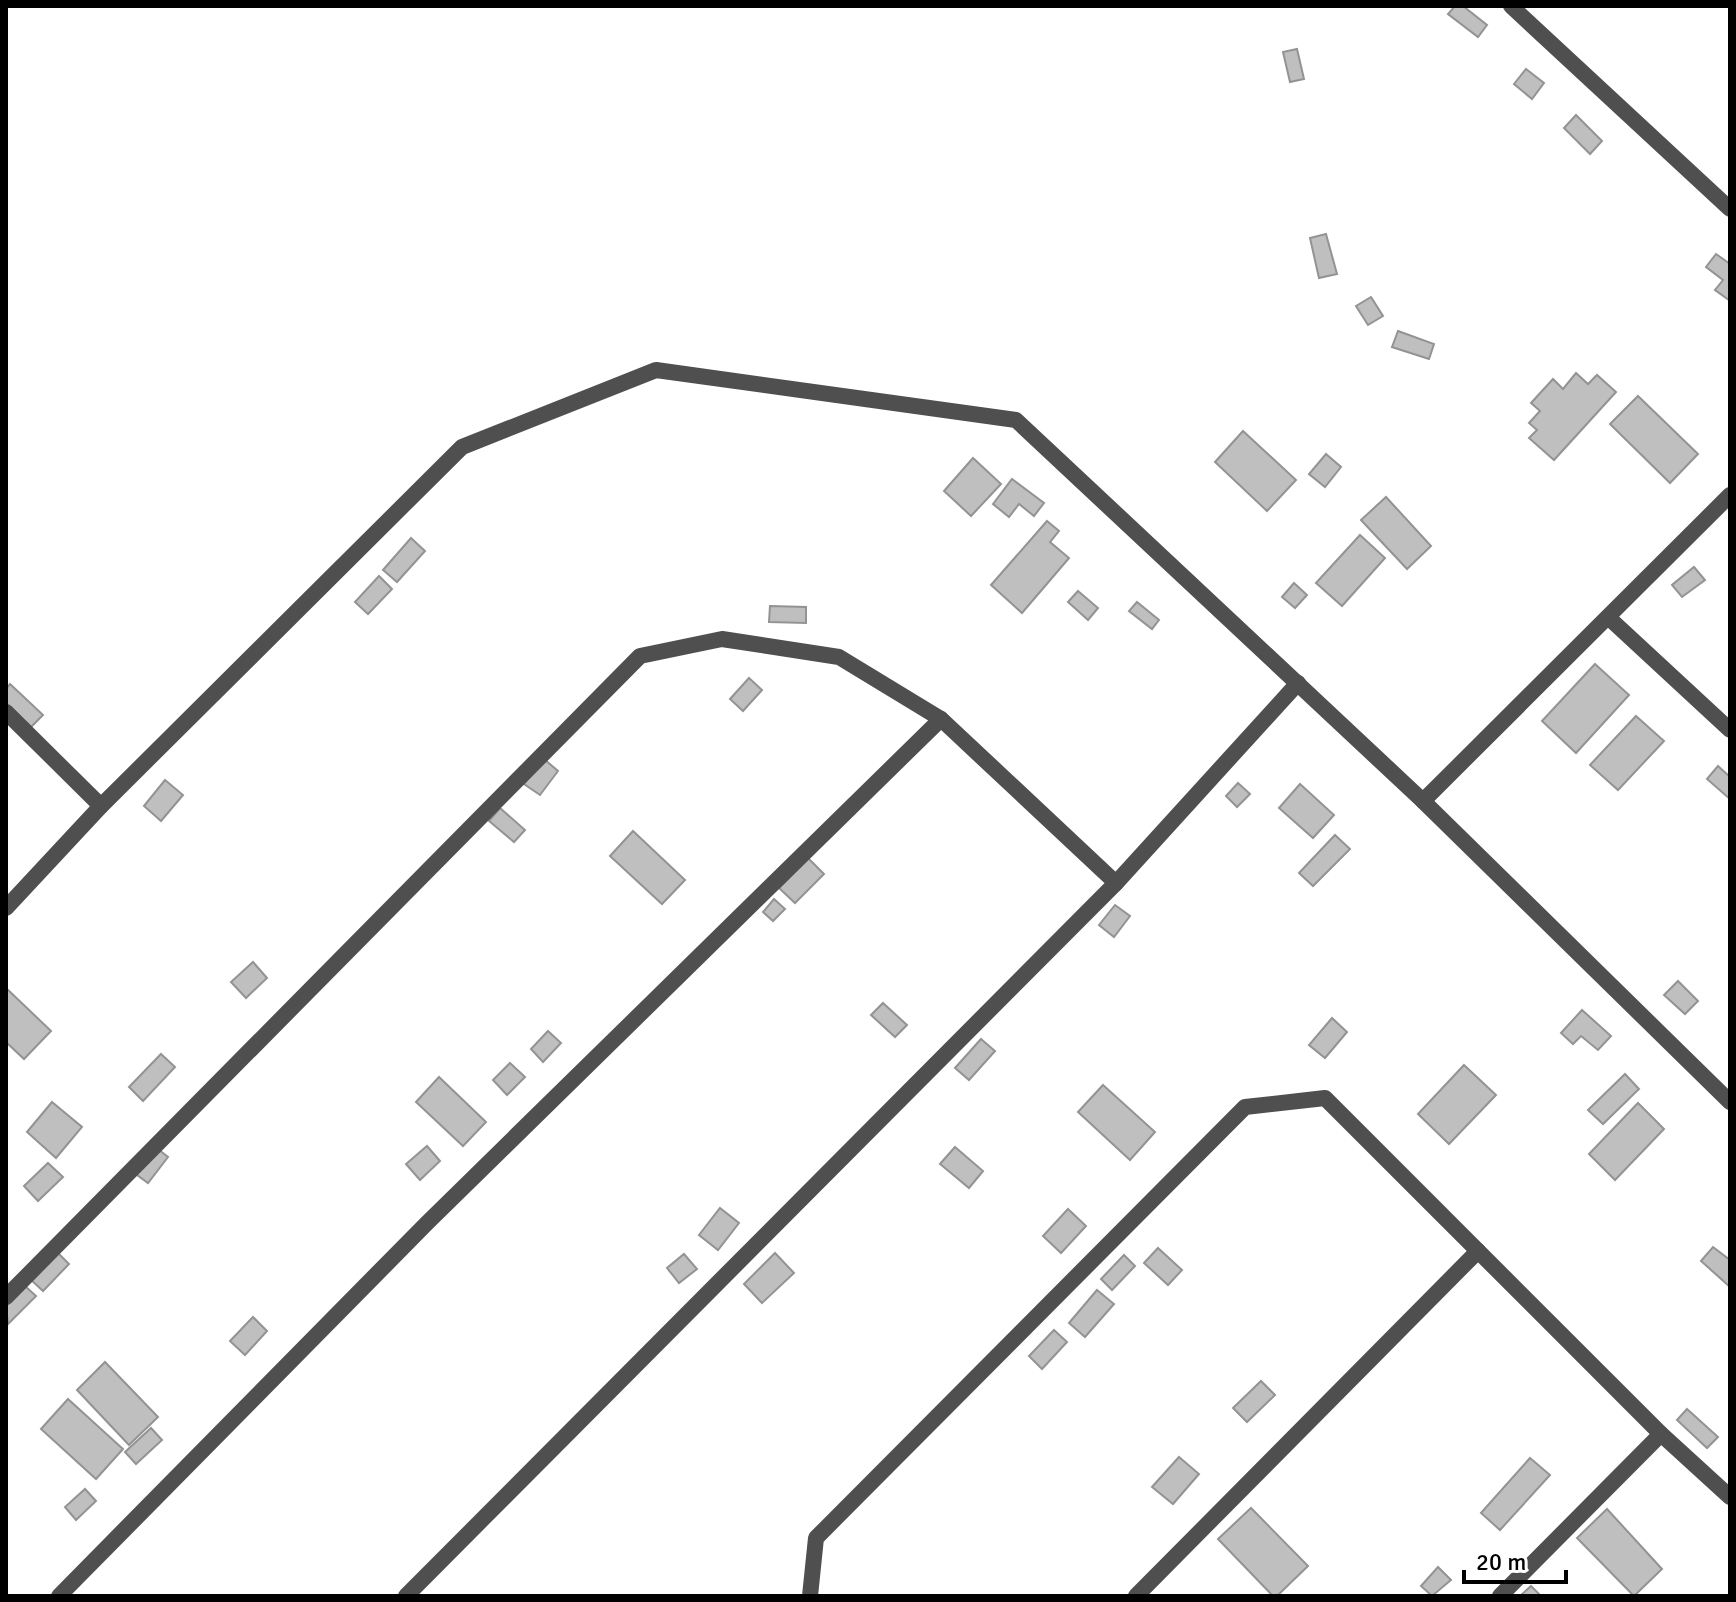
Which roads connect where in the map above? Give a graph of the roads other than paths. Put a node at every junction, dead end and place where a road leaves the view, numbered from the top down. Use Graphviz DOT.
graph roads {
  1 [pos="1514,7"];
  2 [pos="1730,209"];
  3 [pos="1730,495"];
  4 [pos="1609,618"];
  5 [pos="1298,683"];
  6 [pos="6,712"];
  7 [pos="941,719"];
  8 [pos="1730,730"];
  9 [pos="1423,801"];
  10 [pos="101,806"];
  11 [pos="1116,883"];
  12 [pos="6,908"];
  13 [pos="1730,1102"];
  14 [pos="1478,1251"];
  15 [pos="6,1297"];
  16 [pos="1661,1434"];
  17 [pos="1730,1497"];
  18 [pos="59,1596"];
  19 [pos="406,1596"];
  20 [pos="810,1596"];
  21 [pos="1136,1596"];
  22 [pos="1500,1596"];
  1 -- 2 [label="street"];
  3 -- 4 [label="street"];
  4 -- 8 [label="street"];
  4 -- 9 [label="street"];
  5 -- 9 [label="street"];
  5 -- 10 [label="street"];
  5 -- 11 [label="street"];
  6 -- 10 [label="street"];
  7 -- 11 [label="street"];
  7 -- 15 [label="street"];
  7 -- 18 [label="street"];
  9 -- 13 [label="street"];
  10 -- 12 [label="street"];
  11 -- 19 [label="street"];
  14 -- 16 [label="street"];
  14 -- 20 [label="street"];
  14 -- 21 [label="street"];
  16 -- 17 [label="street"];
  16 -- 22 [label="street"];
}
